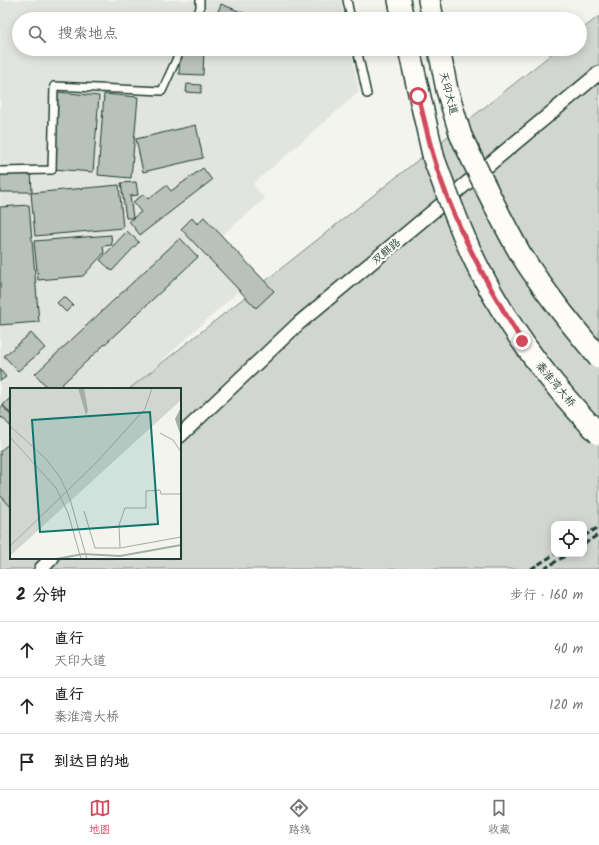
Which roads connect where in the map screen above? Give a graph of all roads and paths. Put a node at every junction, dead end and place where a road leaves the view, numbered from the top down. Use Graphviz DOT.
graph roads {
  1 [pos="200,0"];
  2 [pos="347,0"];
  3 [pos="399,0"];
  4 [pos="429,0"];
  5 [pos="198,12"];
  6 [pos="350,12"];
  7 [pos="402,12"];
  8 [pos="432,12"];
  9 [pos="178,56"];
  10 [pos="358,56"];
  11 [pos="411,56"];
  12 [pos="440,56"];
  13 [pos="599,73"];
  14 [pos="366,94"];
  15 [pos="0,171"];
  16 [pos="599,358"];
  17 [pos="599,434"];
  18 [pos="181,435"];
  19 [pos="51,559"];
  20 [pos="41,569"];
  1 -- 5 [label="lane"];
  2 -- 6 [label="lane"];
  3 -- 7 [label="main road"];
  4 -- 8 [label="main road"];
  9 -- 15 [label="lane"];
  10 -- 14 [label="lane"];
  11 -- 17 [label="main road, 秦淮湾大桥, bridge"];
  12 -- 16 [label="main road, 天印大道, bridge"];
  13 -- 18 [label="street, 双麒路"];
  19 -- 20 [label="street"];
}
